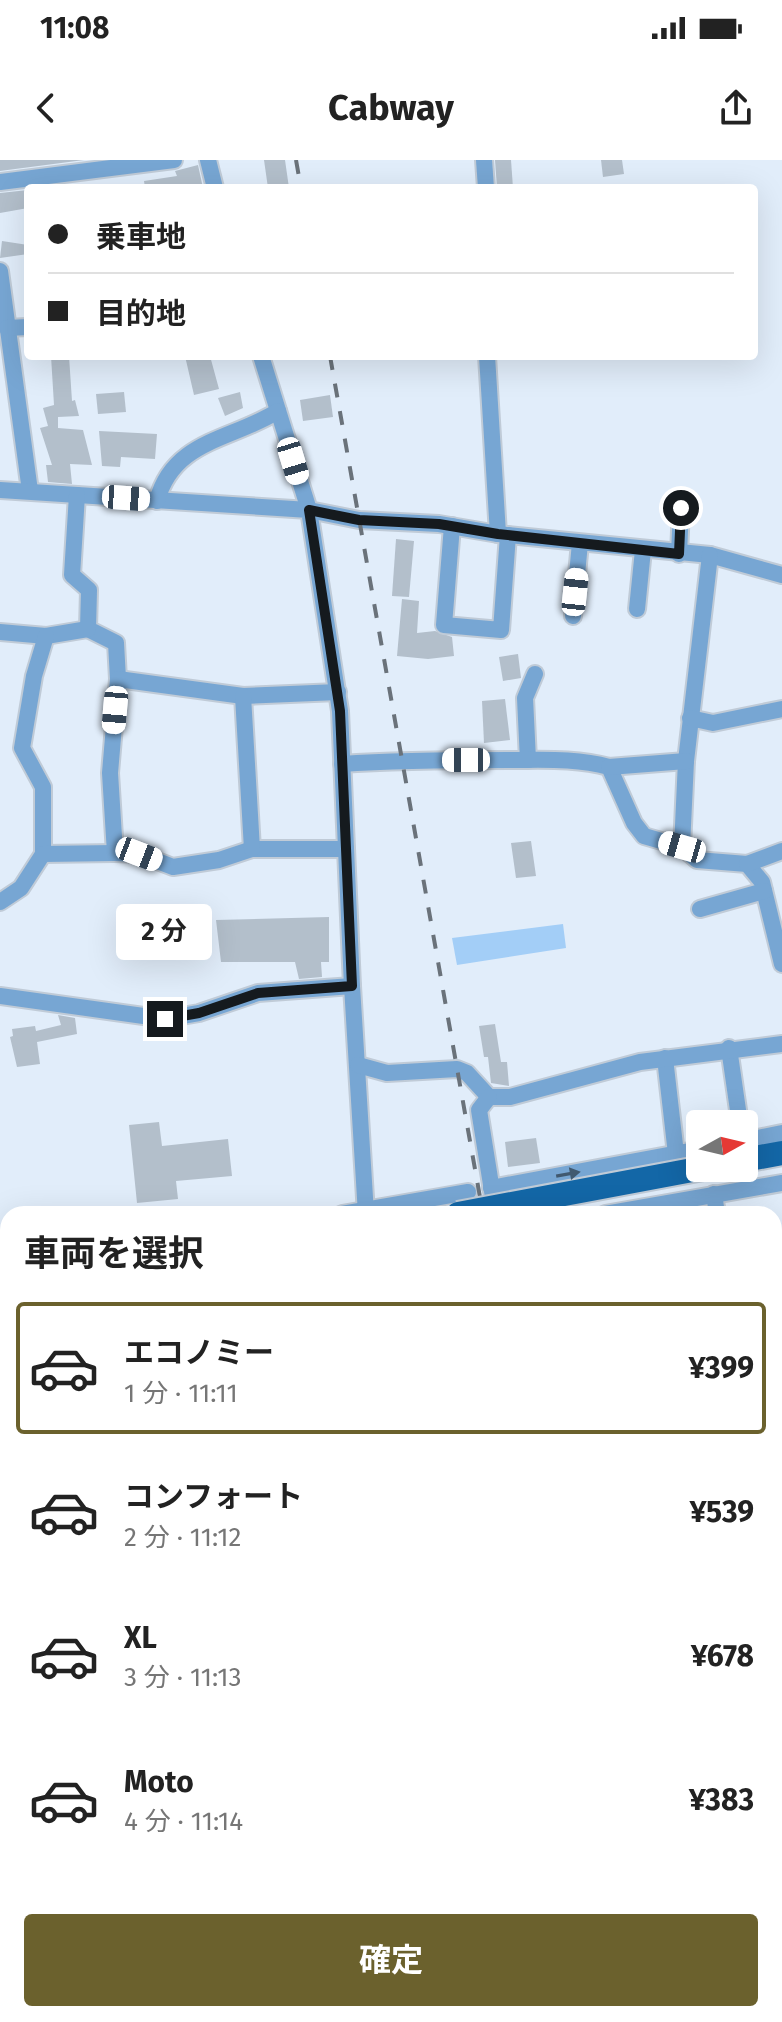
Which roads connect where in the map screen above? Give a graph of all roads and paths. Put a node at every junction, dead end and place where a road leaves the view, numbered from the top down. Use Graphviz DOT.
graph roads {
  1 [pos="174,160"];
  2 [pos="208,160"];
  3 [pos="484,160"];
  4 [pos="0,182"];
  5 [pos="214,184"];
  6 [pos="486,184"];
  7 [pos="0,271"];
  8 [pos="24,327"];
  9 [pos="7,328"];
  10 [pos="262,360"];
  11 [pos="487,360"];
  12 [pos="278,411"];
  13 [pos="0,490"];
  14 [pos="30,491"];
  15 [pos="77,495"];
  16 [pos="157,501"];
  17 [pos="681,508"];
  18 [pos="309,510"];
  19 [pos="452,526"];
  20 [pos="503,535"];
  21 [pos="580,543"];
  22 [pos="643,550"];
  23 [pos="679,554"];
  24 [pos="710,555"];
  25 [pos="782,575"];
  26 [pos="637,609"];
  27 [pos="573,616"];
  28 [pos="88,629"];
  29 [pos="0,632"];
  30 [pos="46,636"];
  31 [pos="535,674"];
  32 [pos="118,679"];
  33 [pos="338,692"];
  34 [pos="243,696"];
  35 [pos="782,709"];
  36 [pos="690,718"];
  37 [pos="528,760"];
  38 [pos="686,761"];
  39 [pos="342,764"];
  40 [pos="609,767"];
  41 [pos="682,847"];
  42 [pos="252,849"];
  43 [pos="346,849"];
  44 [pos="782,851"];
  45 [pos="115,853"];
  46 [pos="43,854"];
  47 [pos="747,864"];
  48 [pos="764,891"];
  49 [pos="0,902"];
  50 [pos="700,909"];
  51 [pos="782,964"];
  52 [pos="352,986"];
  53 [pos="0,996"];
  54 [pos="782,1044"];
  55 [pos="729,1048"];
  56 [pos="665,1058"];
  57 [pos="358,1065"];
  58 [pos="489,1097"];
  59 [pos="738,1110"];
  60 [pos="782,1133"];
  61 [pos="758,1138"];
  62 [pos="686,1152"];
  63 [pos="782,1153"];
  64 [pos="676,1154"];
  65 [pos="758,1157"];
  66 [pos="686,1171"];
  67 [pos="782,1183"];
  68 [pos="714,1194"];
  69 [pos="472,1202"];
  70 [pos="366,1206"];
  71 [pos="430,1206"];
  72 [pos="649,1206"];
  73 [pos="716,1206"];
  1 -- 4 [label="street"];
  2 -- 5 [label="street"];
  3 -- 6 [label="street"];
  7 -- 9 [label="street"];
  8 -- 9 [label="street"];
  9 -- 14 [label="street"];
  10 -- 12 [label="street"];
  11 -- 20 [label="street"];
  12 -- 16 [label="street"];
  12 -- 18 [label="street"];
  13 -- 14 [label="street"];
  14 -- 15 [label="street"];
  15 -- 16 [label="street"];
  15 -- 28 [label="street"];
  16 -- 18 [label="street"];
  17 -- 23 [label="street"];
  18 -- 19 [label="street"];
  18 -- 33 [label="street"];
  19 -- 20 [label="street"];
  19 -- 20 [label="street"];
  20 -- 21 [label="street"];
  21 -- 22 [label="street"];
  21 -- 27 [label="street"];
  22 -- 23 [label="street"];
  22 -- 26 [label="street"];
  23 -- 24 [label="street"];
  24 -- 25 [label="street"];
  24 -- 36 [label="street"];
  28 -- 30 [label="street"];
  28 -- 32 [label="street"];
  29 -- 30 [label="street"];
  30 -- 46 [label="street"];
  31 -- 37 [label="street"];
  32 -- 34 [label="street"];
  32 -- 45 [label="street"];
  33 -- 34 [label="street"];
  33 -- 39 [label="street"];
  34 -- 42 [label="street"];
  35 -- 36 [label="street"];
  36 -- 38 [label="street"];
  37 -- 39 [label="street"];
  37 -- 40 [label="street"];
  38 -- 40 [label="street"];
  38 -- 41 [label="street"];
  39 -- 43 [label="street"];
  40 -- 41 [label="street"];
  41 -- 47 [label="street"];
  42 -- 43 [label="street"];
  42 -- 45 [label="street"];
  43 -- 52 [label="street"];
  44 -- 47 [label="street"];
  45 -- 46 [label="street"];
  46 -- 49 [label="street"];
  47 -- 48 [label="street"];
  48 -- 50 [label="street"];
  48 -- 51 [label="street"];
  52 -- 53 [label="street"];
  52 -- 57 [label="street"];
  54 -- 55 [label="street"];
  55 -- 56 [label="street"];
  55 -- 59 [label="street"];
  56 -- 58 [label="street"];
  56 -- 64 [label="street"];
  57 -- 58 [label="street"];
  57 -- 70 [label="street"];
  58 -- 69 [label="street"];
  60 -- 61 [label="street"];
  62 -- 64 [label="street"];
  63 -- 65 [label="main road"];
  69 -- 64 [label="street, one-way"];
  66 -- 69 [label="main road, bridge"];
  67 -- 68 [label="street"];
  68 -- 72 [label="street"];
  68 -- 73 [label="street"];
  69 -- 71 [label="street"];
}
